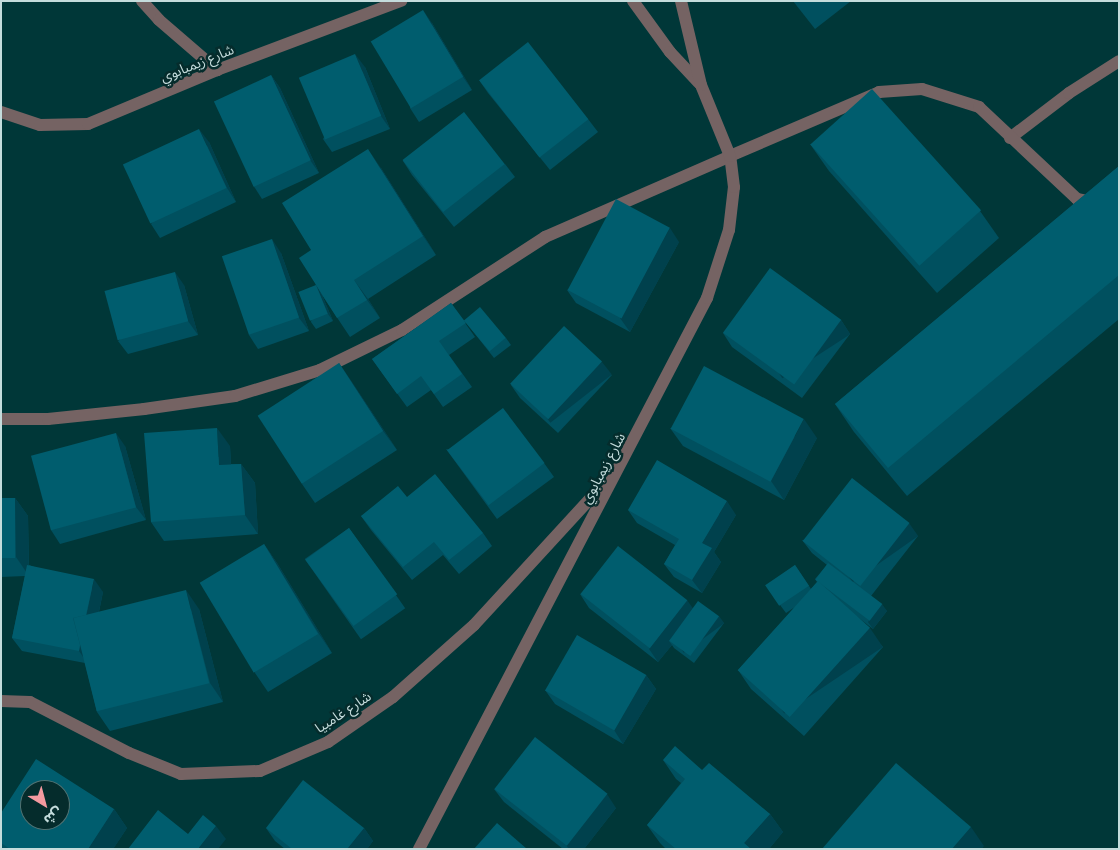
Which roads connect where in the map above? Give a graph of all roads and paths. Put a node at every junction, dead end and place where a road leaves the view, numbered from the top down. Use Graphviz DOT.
graph roads {
  1 [pos="142,1"];
  2 [pos="401,1"];
  3 [pos="634,1"];
  4 [pos="681,1"];
  5 [pos="1119,61"];
  6 [pos="217,70"];
  7 [pos="700,85"];
  8 [pos="1,112"];
  9 [pos="1010,138"];
  10 [pos="730,156"];
  11 [pos="1119,191"];
  12 [pos="1,419"];
  13 [pos="622,463"];
  14 [pos="1,701"];
  15 [pos="419,849"];
  1 -- 6 [label="street"];
  2 -- 6 [label="street, شارع زيمبابوي"];
  3 -- 7 [label="street, شارع زيمبابوي"];
  4 -- 7 [label="street, شارع زيمبابوي"];
  5 -- 9 [label="street"];
  6 -- 8 [label="street, شارع زيمبابوي"];
  7 -- 10 [label="street, شارع زيمبابوي"];
  9 -- 10 [label="street"];
  9 -- 11 [label="street"];
  10 -- 12 [label="street"];
  10 -- 13 [label="street, شارع زيمبابوي"];
  13 -- 14 [label="street, شارع غامبيا"];
  13 -- 15 [label="street, شارع زيمبابوي"];
}
